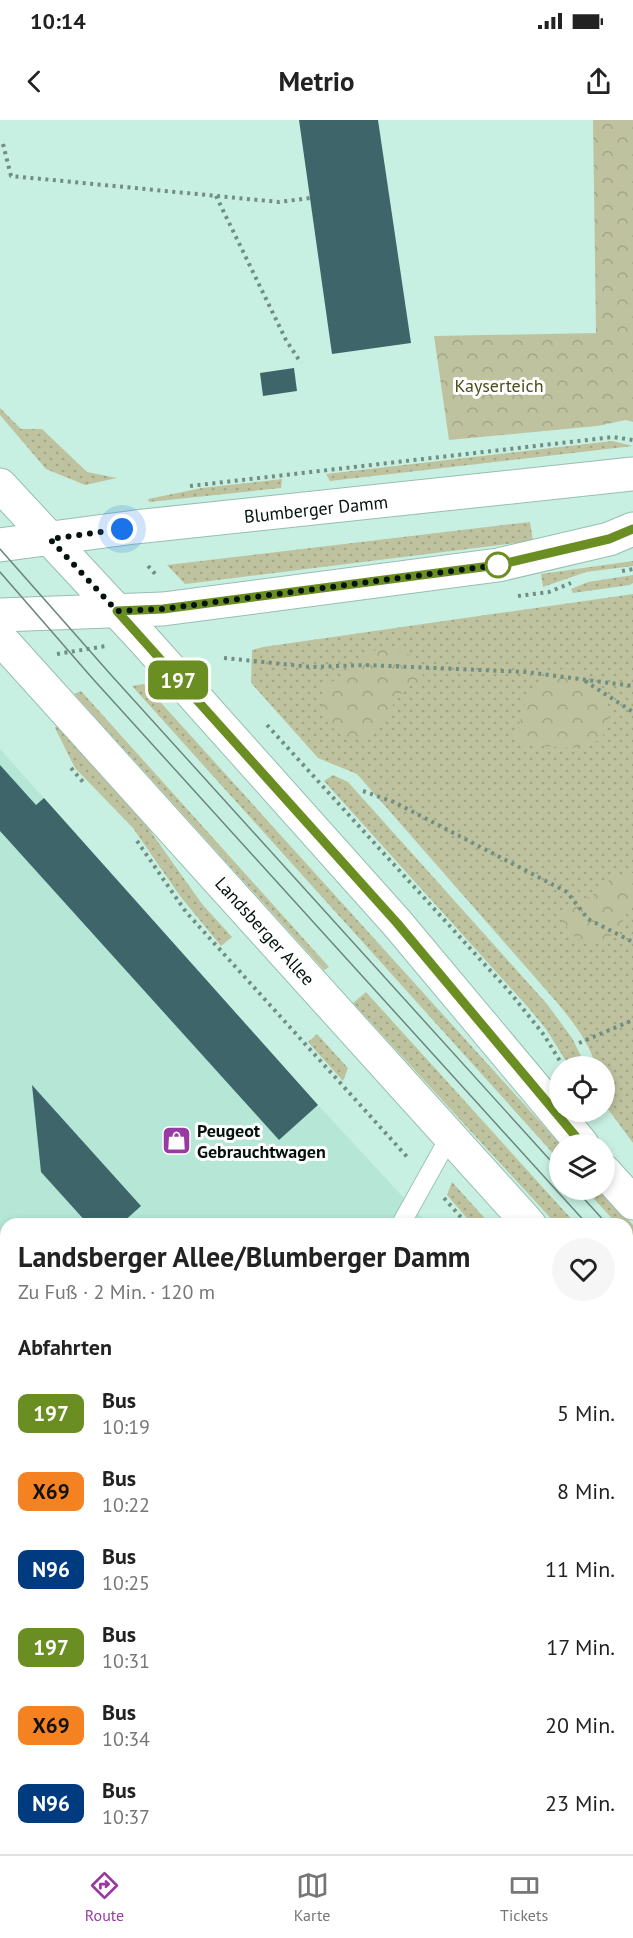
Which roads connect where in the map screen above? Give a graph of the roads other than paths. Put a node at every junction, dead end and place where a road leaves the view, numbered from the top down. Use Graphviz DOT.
graph roads {
  1 [pos="633,474"];
  2 [pos="0,485"];
  3 [pos="633,530"];
  4 [pos="50,539"];
  5 [pos="0,545"];
  6 [pos="117,611"];
  7 [pos="0,615"];
  8 [pos="0,638"];
  9 [pos="574,1134"];
  10 [pos="450,1136"];
  11 [pos="615,1183"];
  12 [pos="633,1203"];
  13 [pos="404,1218"];
  14 [pos="524,1218"];
  1 -- 4 [label="main road, Blumberger Damm"];
  2 -- 4 [label="main road"];
  3 -- 6 [label="main road"];
  4 -- 5 [label="main road, Blumberger Damm"];
  4 -- 6 [label="main road"];
  6 -- 7 [label="main road"];
  6 -- 9 [label="main road"];
  8 -- 10 [label="main road, Landsberger Allee"];
  10 -- 13 [label="lane"];
  10 -- 14 [label="main road, Landsberger Allee"];
  11 -- 12 [label="main road"];
}
